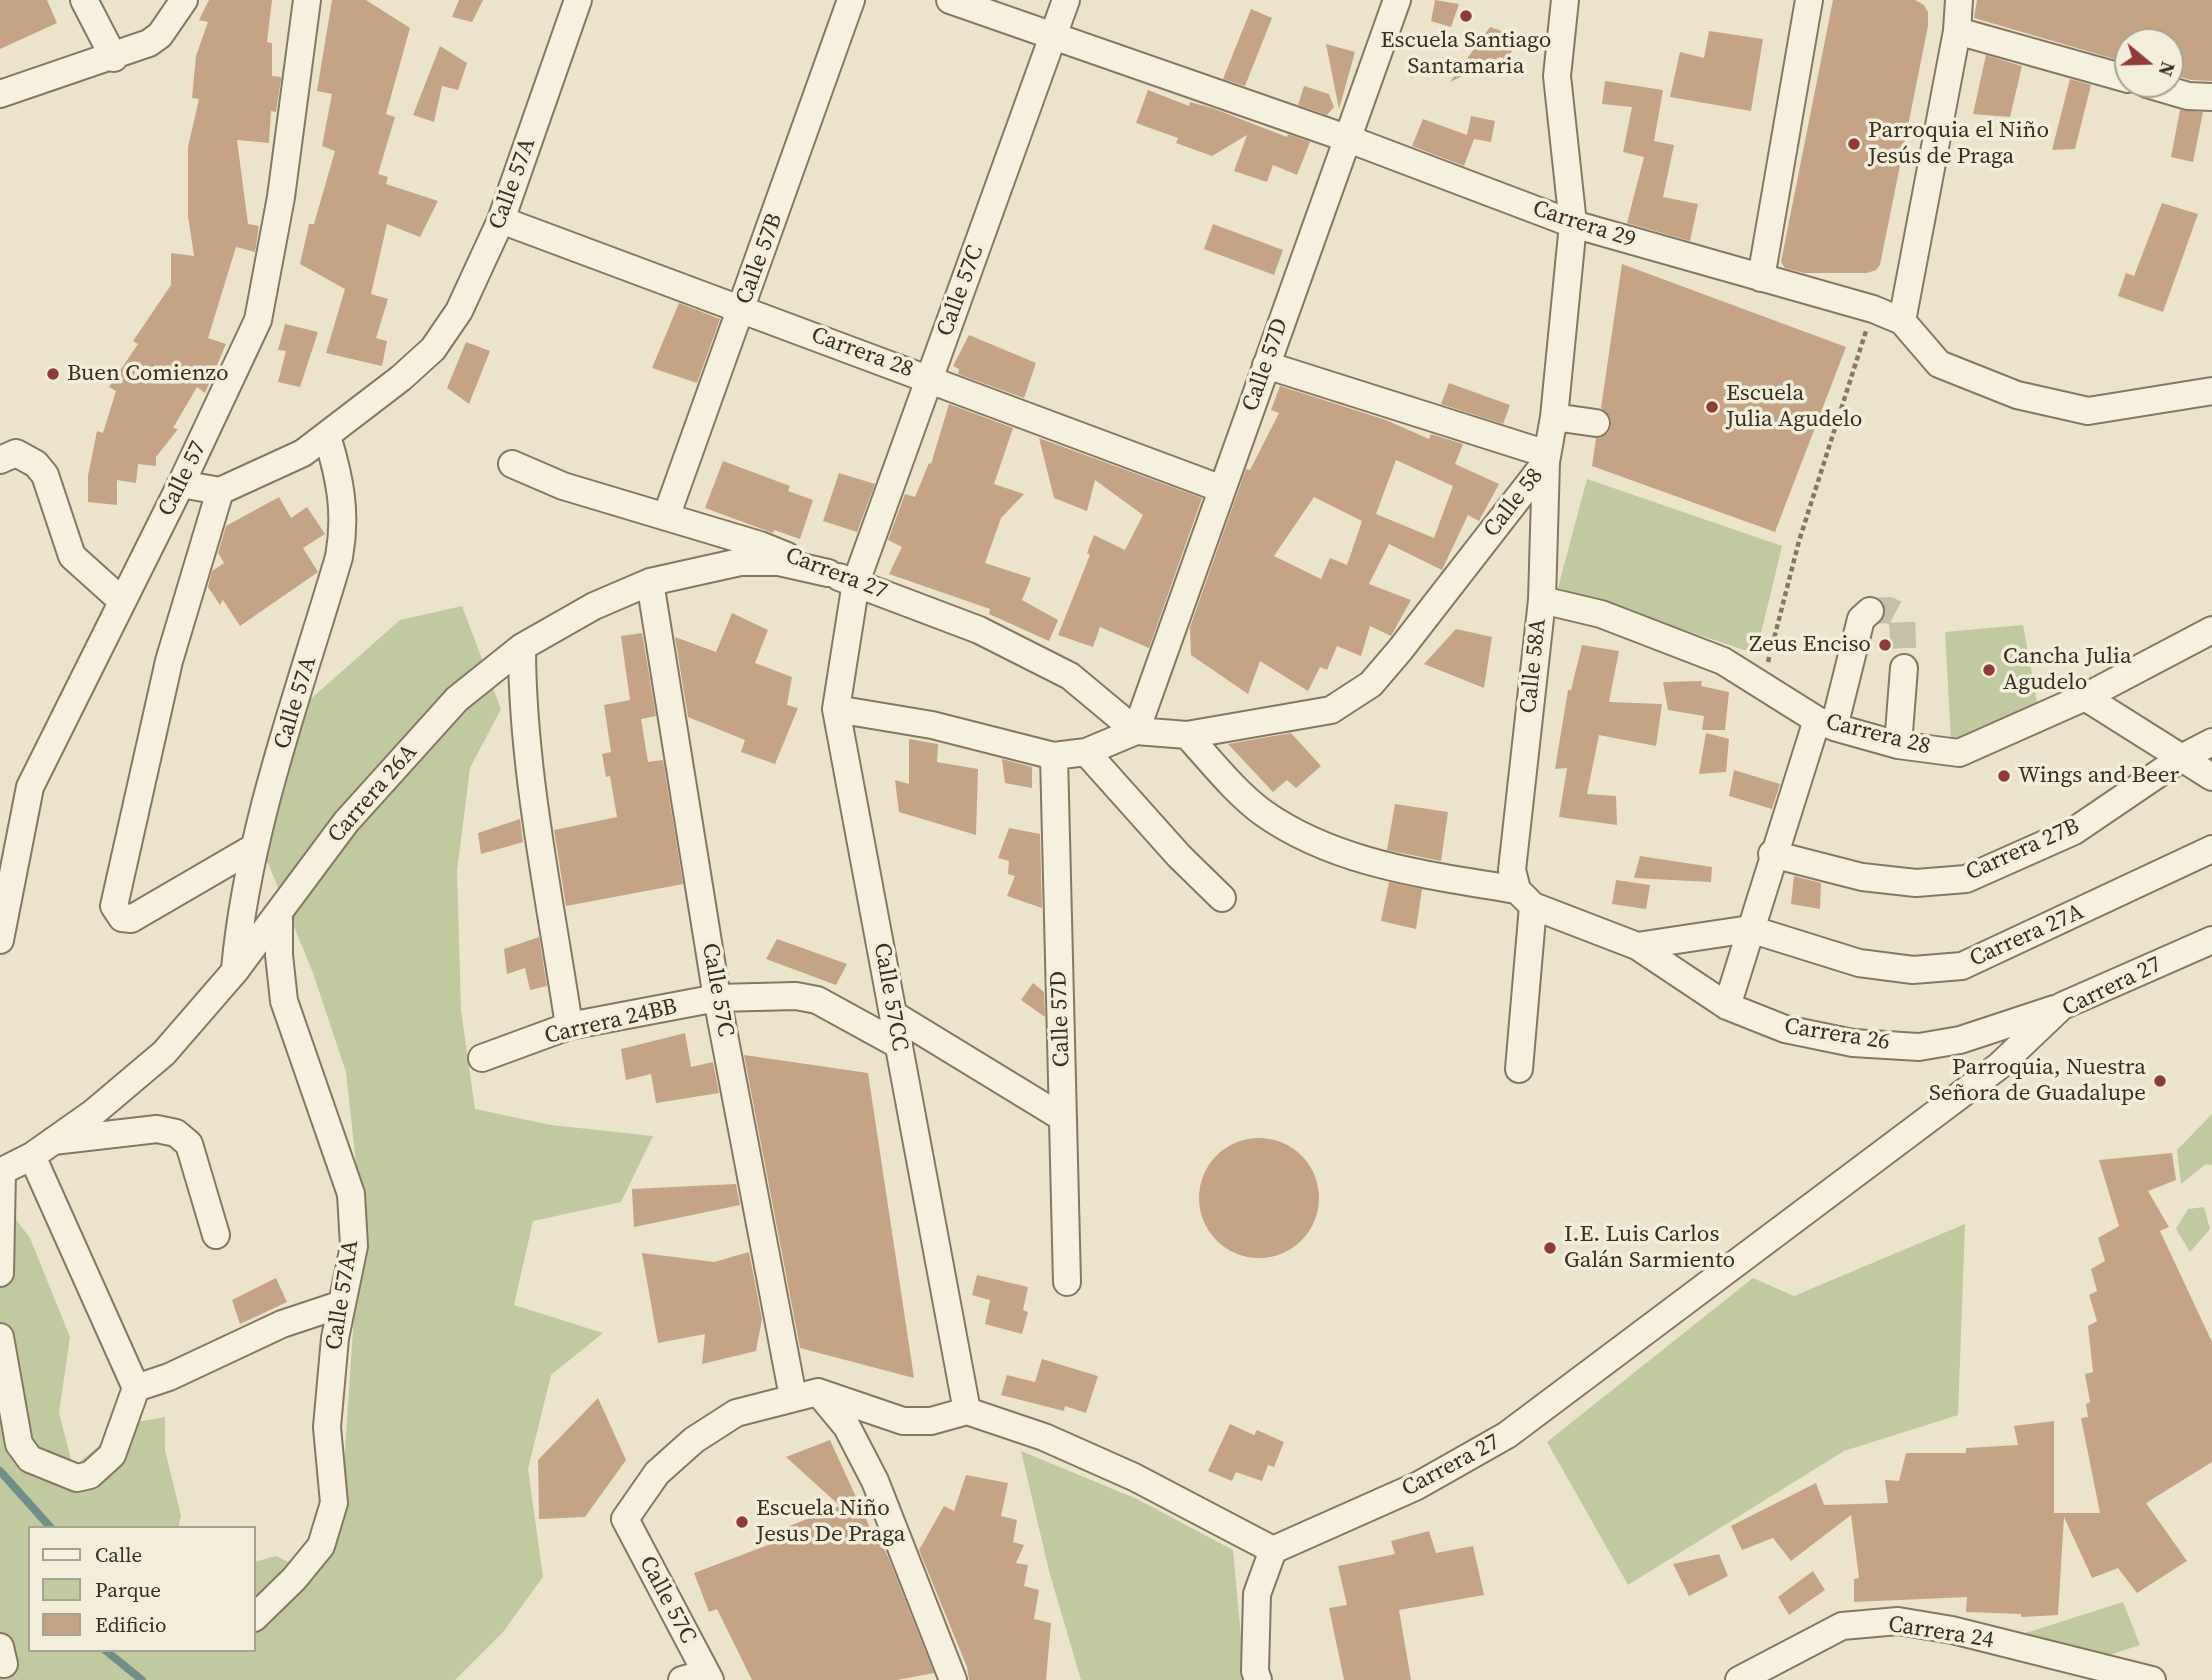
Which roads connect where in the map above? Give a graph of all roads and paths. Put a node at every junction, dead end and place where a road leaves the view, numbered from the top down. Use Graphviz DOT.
graph roads {
  1 [pos="84,0"];
  2 [pos="184,0"];
  3 [pos="307,0"];
  4 [pos="578,0"];
  5 [pos="852,0"];
  6 [pos="950,0"];
  7 [pos="1066,0"];
  8 [pos="1397,0"];
  9 [pos="1565,0"];
  10 [pos="1809,0"];
  11 [pos="1959,0"];
  12 [pos="1957,31"];
  13 [pos="1053,37"];
  14 [pos="114,58"];
  15 [pos="2114,75"];
  16 [pos="0,94"];
  17 [pos="2184,95"];
  18 [pos="2212,97"];
  19 [pos="1346,138"];
  20 [pos="501,220"];
  21 [pos="1573,224"];
  22 [pos="1760,278"];
  23 [pos="742,309"];
  24 [pos="1872,309"];
  25 [pos="1902,321"];
  26 [pos="1266,365"];
  27 [pos="929,378"];
  28 [pos="2212,391"];
  29 [pos="1554,417"];
  30 [pos="1596,423"];
  31 [pos="327,436"];
  32 [pos="1547,458"];
  33 [pos="0,460"];
  34 [pos="512,464"];
  35 [pos="181,484"];
  36 [pos="1222,489"];
  37 [pos="220,491"];
  38 [pos="666,517"];
  39 [pos="828,573"];
  40 [pos="650,582"];
  41 [pos="856,582"];
  42 [pos="1542,600"];
  43 [pos="122,601"];
  44 [pos="1870,611"];
  45 [pos="2212,630"];
  46 [pos="522,648"];
  47 [pos="1903,668"];
  48 [pos="1763,683"];
  49 [pos="2085,697"];
  50 [pos="836,709"];
  51 [pos="1826,724"];
  52 [pos="1136,731"];
  53 [pos="1187,735"];
  54 [pos="2212,742"];
  55 [pos="1898,745"];
  56 [pos="1086,751"];
  57 [pos="1054,756"];
  58 [pos="2183,757"];
  59 [pos="2212,777"];
  60 [pos="253,848"];
  61 [pos="2212,849"];
  62 [pos="1772,855"];
  63 [pos="1521,889"];
  64 [pos="1222,898"];
  65 [pos="279,912"];
  66 [pos="1750,929"];
  67 [pos="0,940"];
  68 [pos="2212,940"];
  69 [pos="1637,946"];
  70 [pos="235,971"];
  71 [pos="718,998"];
  72 [pos="1727,1006"];
  73 [pos="2062,1006"];
  74 [pos="896,1016"];
  75 [pos="569,1026"];
  76 [pos="899,1045"];
  77 [pos="482,1058"];
  78 [pos="1519,1069"];
  79 [pos="1063,1118"];
  80 [pos="42,1149"];
  81 [pos="1,1172"];
  82 [pos="216,1235"];
  83 [pos="0,1273"];
  84 [pos="1067,1282"];
  85 [pos="342,1304"];
  86 [pos="0,1338"];
  87 [pos="135,1388"];
  88 [pos="805,1395"];
  89 [pos="968,1411"];
  90 [pos="1273,1550"];
  91 [pos="256,1616"];
  92 [pos="699,1678"];
  93 [pos="953,1680"];
  94 [pos="1258,1680"];
  95 [pos="1739,1680"];
  96 [pos="2152,1680"];
  1 -- 14 [label="street"];
  2 -- 14 [label="street"];
  3 -- 35 [label="street, Calle 57"];
  4 -- 20 [label="street, Calle 57A"];
  5 -- 23 [label="street, Calle 57B"];
  6 -- 13 [label="street, Carrera 29"];
  7 -- 13 [label="street, Calle 57C"];
  8 -- 19 [label="street, Calle 57D"];
  9 -- 21 [label="street, Calle 58"];
  10 -- 22 [label="street"];
  11 -- 12 [label="street"];
  12 -- 15 [label="street"];
  12 -- 25 [label="street"];
  13 -- 19 [label="street, Carrera 29"];
  13 -- 27 [label="street, Calle 57C"];
  14 -- 16 [label="street"];
  17 -- 18 [label="street"];
  19 -- 21 [label="street, Carrera 29"];
  19 -- 26 [label="street, Calle 57D"];
  20 -- 23 [label="street, Carrera 28"];
  20 -- 31 [label="street, Calle 57A"];
  21 -- 22 [label="street, Carrera 29"];
  21 -- 29 [label="street, Calle 58"];
  22 -- 24 [label="street, Carrera 29"];
  23 -- 27 [label="street, Carrera 28"];
  23 -- 38 [label="street, Calle 57B"];
  24 -- 25 [label="street, Carrera 29"];
  24 -- 48 [label="path"];
  25 -- 28 [label="street, Carrera 29"];
  26 -- 32 [label="street"];
  26 -- 36 [label="street, Calle 57D"];
  27 -- 36 [label="street, Carrera 28"];
  27 -- 41 [label="street, Calle 57C"];
  29 -- 30 [label="street"];
  29 -- 32 [label="street, Calle 58"];
  31 -- 37 [label="street, Calle 57A"];
  31 -- 60 [label="street, Calle 57A"];
  32 -- 42 [label="street, Calle 58A"];
  32 -- 53 [label="street, Calle 58"];
  33 -- 43 [label="street"];
  34 -- 38 [label="street, Carrera 27"];
  35 -- 37 [label="street"];
  35 -- 43 [label="street, Calle 57"];
  36 -- 52 [label="street, Calle 57D"];
  37 -- 60 [label="street, Calle 57"];
  38 -- 39 [label="street, Carrera 27"];
  39 -- 40 [label="street, Carrera 26A"];
  39 -- 41 [label="street, Carrera 27"];
  40 -- 46 [label="street, Carrera 26A"];
  40 -- 71 [label="street, Calle 57C"];
  41 -- 50 [label="street, Calle 57CC"];
  41 -- 52 [label="street, Carrera 27"];
  42 -- 48 [label="street, Carrera 28"];
  42 -- 63 [label="street, Calle 58A"];
  43 -- 67 [label="street, Calle 57"];
  44 -- 51 [label="street"];
  45 -- 49 [label="street, Carrera 28"];
  46 -- 65 [label="street, Carrera 26A"];
  46 -- 75 [label="street"];
  47 -- 55 [label="street"];
  48 -- 51 [label="street, Carrera 28"];
  49 -- 55 [label="street, Carrera 28"];
  49 -- 58 [label="street"];
  50 -- 57 [label="street"];
  50 -- 74 [label="street, Calle 57CC"];
  51 -- 55 [label="street, Carrera 28"];
  51 -- 62 [label="street"];
  52 -- 53 [label="street, Calle 58"];
  52 -- 56 [label="street"];
  53 -- 63 [label="street, Carrera 26"];
  54 -- 58 [label="street, Carrera 27B"];
  56 -- 57 [label="street"];
  56 -- 64 [label="street"];
  57 -- 79 [label="street, Calle 57D"];
  58 -- 59 [label="street"];
  58 -- 62 [label="street, Carrera 27B"];
  60 -- 70 [label="street, Calle 57A"];
  61 -- 66 [label="street, Carrera 27A"];
  62 -- 66 [label="street"];
  63 -- 69 [label="street, Carrera 26"];
  63 -- 78 [label="street, Calle 58A"];
  65 -- 70 [label="street, Carrera 26A"];
  65 -- 85 [label="street, Calle 57AA"];
  66 -- 69 [label="street"];
  66 -- 72 [label="street"];
  68 -- 73 [label="street, Carrera 27"];
  69 -- 72 [label="street, Carrera 26"];
  70 -- 80 [label="street, Carrera 26A"];
  71 -- 75 [label="street, Carrera 24BB"];
  71 -- 76 [label="street, Carrera 24BB"];
  71 -- 88 [label="street, Calle 57C"];
  72 -- 73 [label="street, Carrera 26"];
  73 -- 90 [label="street, Carrera 27"];
  74 -- 76 [label="street, Calle 57CC"];
  74 -- 79 [label="street"];
  75 -- 77 [label="street, Carrera 24BB"];
  76 -- 89 [label="street, Calle 57CC"];
  79 -- 84 [label="street, Calle 57D"];
  80 -- 81 [label="street, Carrera 26A"];
  80 -- 82 [label="street"];
  80 -- 87 [label="street"];
  81 -- 83 [label="street, Carrera 26A"];
  85 -- 87 [label="street"];
  85 -- 91 [label="street, Calle 57AA"];
  86 -- 87 [label="street"];
  88 -- 89 [label="street"];
  88 -- 92 [label="street, Calle 57C"];
  88 -- 93 [label="street"];
  89 -- 90 [label="street"];
  90 -- 94 [label="street"];
  95 -- 96 [label="street, Carrera 24"];
}
